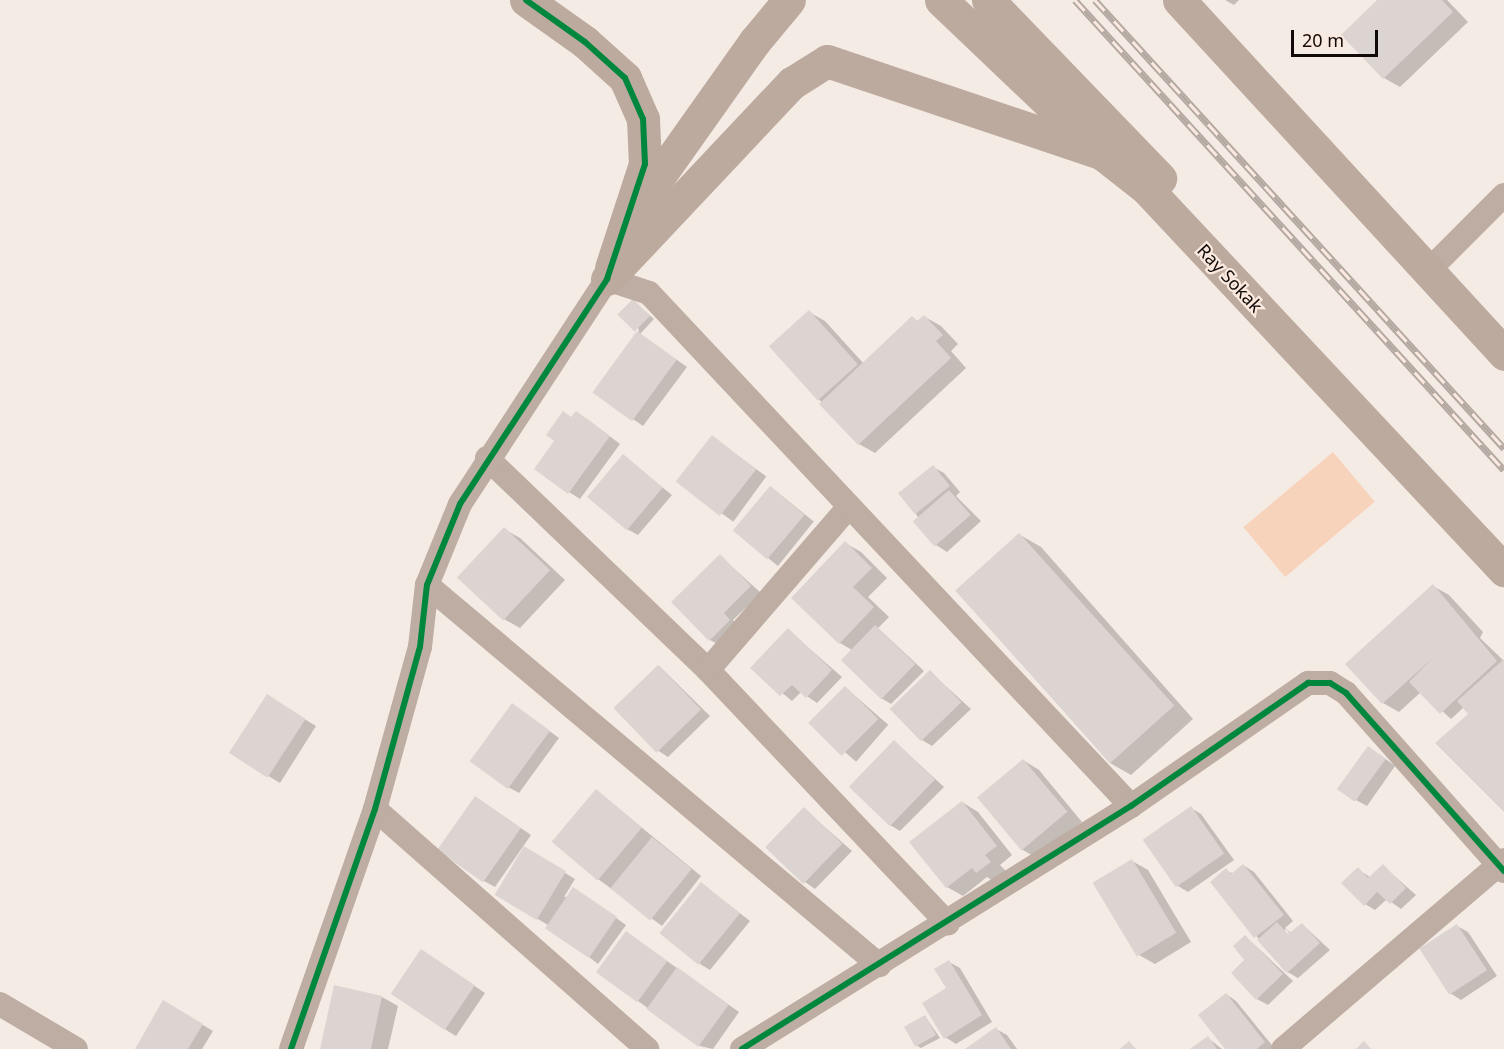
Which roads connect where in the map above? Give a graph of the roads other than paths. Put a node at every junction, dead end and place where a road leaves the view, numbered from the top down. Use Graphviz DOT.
graph roads {
  1 [pos="526,0"];
  2 [pos="789,0"];
  3 [pos="941,0"];
  4 [pos="988,0"];
  5 [pos="1179,0"];
  6 [pos="1104,155"];
  7 [pos="1504,195"];
  8 [pos="627,221"];
  9 [pos="1429,270"];
  10 [pos="607,279"];
  11 [pos="1504,354"];
  12 [pos="487,458"];
  13 [pos="848,508"];
  14 [pos="1504,540"];
  15 [pos="1504,570"];
  16 [pos="427,585"];
  17 [pos="708,670"];
  18 [pos="1131,806"];
  19 [pos="375,809"];
  20 [pos="1502,865"];
  21 [pos="948,924"];
  22 [pos="879,965"];
  23 [pos="0,1004"];
  24 [pos="76,1049"];
  25 [pos="291,1049"];
  26 [pos="646,1049"];
  27 [pos="742,1049"];
  28 [pos="1283,1049"];
  1 -- 8 [label="street"];
  2 -- 8 [label="street"];
  3 -- 6 [label="street, Ray Sokak"];
  4 -- 14 [label="street"];
  5 -- 9 [label="street"];
  6 -- 10 [label="street"];
  6 -- 15 [label="street, Ray Sokak"];
  7 -- 9 [label="street"];
  8 -- 10 [label="street"];
  9 -- 11 [label="street"];
  10 -- 12 [label="street"];
  10 -- 13 [label="street"];
  12 -- 16 [label="street"];
  12 -- 17 [label="street"];
  13 -- 17 [label="street"];
  13 -- 18 [label="street"];
  16 -- 19 [label="street"];
  16 -- 22 [label="street"];
  17 -- 21 [label="street"];
  18 -- 20 [label="street"];
  18 -- 21 [label="street"];
  19 -- 25 [label="street"];
  19 -- 26 [label="street"];
  20 -- 28 [label="street"];
  21 -- 22 [label="street"];
  22 -- 27 [label="street"];
  23 -- 24 [label="street"];
}
